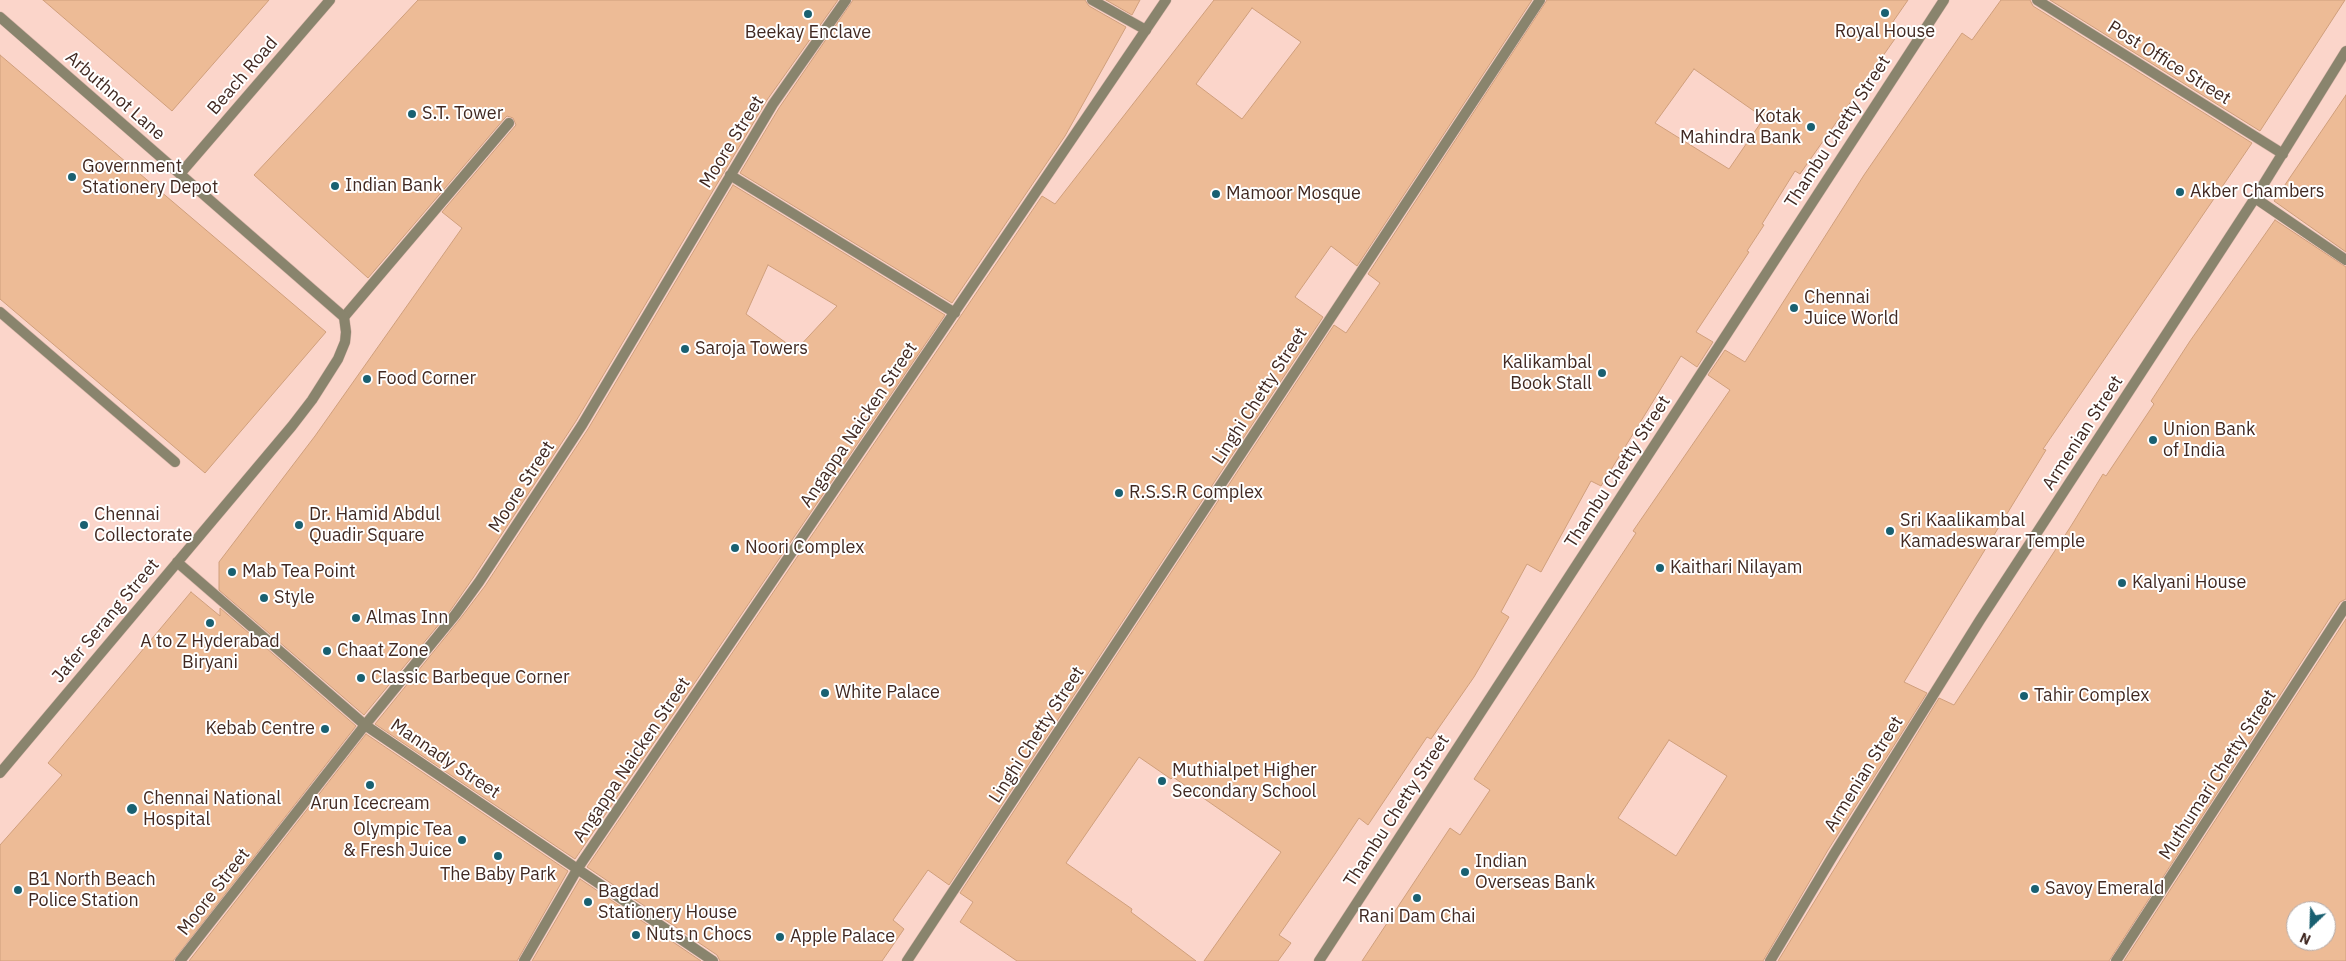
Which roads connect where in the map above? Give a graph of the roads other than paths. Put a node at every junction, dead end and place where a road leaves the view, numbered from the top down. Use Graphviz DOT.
graph roads {
  1 [pos="330,0"];
  2 [pos="846,0"];
  3 [pos="1092,0"];
  4 [pos="1166,0"];
  5 [pos="1540,0"];
  6 [pos="1944,0"];
  7 [pos="2037,0"];
  8 [pos="0,18"];
  9 [pos="1146,30"];
  10 [pos="2346,51"];
  11 [pos="509,123"];
  12 [pos="2283,154"];
  13 [pos="180,174"];
  14 [pos="730,175"];
  15 [pos="2255,198"];
  16 [pos="2346,260"];
  17 [pos="0,312"];
  18 [pos="955,313"];
  19 [pos="344,317"];
  20 [pos="176,462"];
  21 [pos="177,562"];
  22 [pos="2346,606"];
  23 [pos="365,725"];
  24 [pos="0,773"];
  25 [pos="578,868"];
  26 [pos="180,961"];
  27 [pos="524,961"];
  28 [pos="713,961"];
  29 [pos="907,961"];
  30 [pos="1319,961"];
  31 [pos="1770,961"];
  32 [pos="2116,961"];
  1 -- 13 [label="street, Beach Road"];
  2 -- 14 [label="street, Moore Street"];
  3 -- 9 [label="street"];
  4 -- 9 [label="street, Angappa Naicken Street"];
  5 -- 29 [label="street, Linghi Chetty Street"];
  6 -- 30 [label="street, Thambu Chetty Street"];
  7 -- 12 [label="street, Post Office Street"];
  8 -- 13 [label="street, Arbuthnot Lane"];
  9 -- 18 [label="street, Angappa Naicken Street"];
  10 -- 12 [label="street, Armenian Street"];
  11 -- 19 [label="street"];
  12 -- 15 [label="street, Armenian Street"];
  13 -- 19 [label="street, Arbuthnot Lane"];
  14 -- 18 [label="street"];
  14 -- 23 [label="street, Moore Street"];
  15 -- 16 [label="street"];
  15 -- 31 [label="street, Armenian Street"];
  17 -- 20 [label="street"];
  18 -- 25 [label="street, Angappa Naicken Street"];
  19 -- 21 [label="street, Jafer Serang Street"];
  21 -- 23 [label="street, Mannady Street"];
  21 -- 24 [label="street, Jafer Serang Street"];
  22 -- 32 [label="street, Muthumari Chetty Street"];
  23 -- 25 [label="street, Mannady Street"];
  23 -- 26 [label="street, Moore Street"];
  25 -- 27 [label="street, Angappa Naicken Street"];
  25 -- 28 [label="street, Mannady Street"];
}
